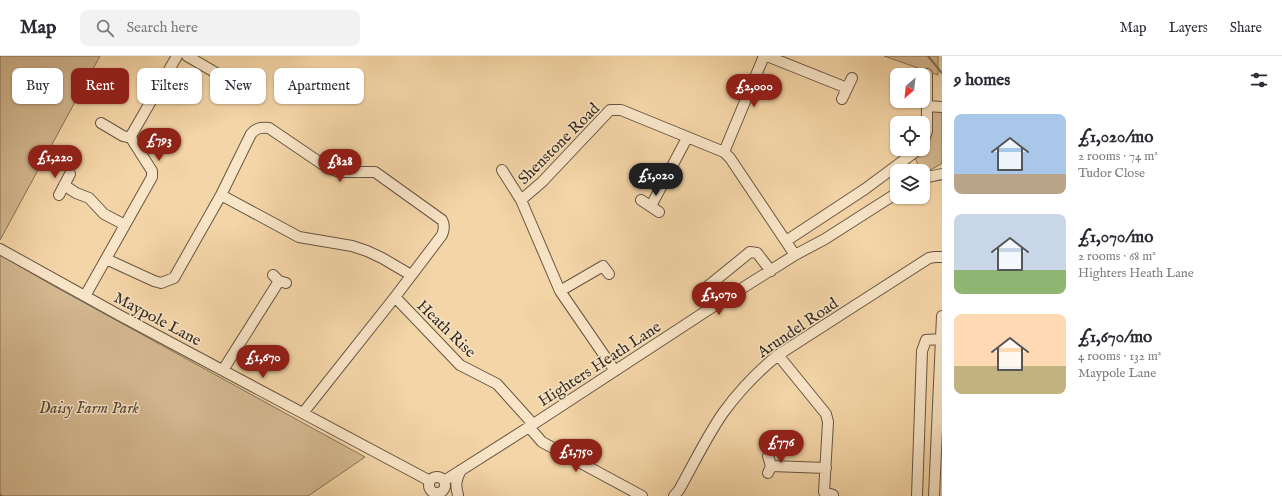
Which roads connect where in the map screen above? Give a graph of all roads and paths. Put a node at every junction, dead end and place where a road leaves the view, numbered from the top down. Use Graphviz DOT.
graph roads {
  1 [pos="177,56"];
  2 [pos="187,56"];
  3 [pos="764,56"];
  4 [pos="767,56"];
  5 [pos="210,69"];
  6 [pos="852,78"];
  7 [pos="847,88"];
  8 [pos="842,99"];
  9 [pos="930,106"];
  10 [pos="942,107"];
  11 [pos="101,123"];
  12 [pos="131,138"];
  13 [pos="687,138"];
  14 [pos="724,152"];
  15 [pos="910,156"];
  16 [pos="502,170"];
  17 [pos="70,174"];
  18 [pos="942,174"];
  19 [pos="930,176"];
  20 [pos="64,184"];
  21 [pos="59,195"];
  22 [pos="221,195"];
  23 [pos="890,197"];
  24 [pos="521,200"];
  25 [pos="641,200"];
  26 [pos="650,206"];
  27 [pos="659,212"];
  28 [pos="125,225"];
  29 [pos="786,240"];
  30 [pos="0,248"];
  31 [pos="795,255"];
  32 [pos="942,257"];
  33 [pos="106,259"];
  34 [pos="771,270"];
  35 [pos="609,274"];
  36 [pos="411,275"];
  37 [pos="279,280"];
  38 [pos="560,291"];
  39 [pos="85,296"];
  40 [pos="395,297"];
  41 [pos="714,306"];
  42 [pos="942,316"];
  43 [pos="941,340"];
  44 [pos="778,355"];
  45 [pos="223,370"];
  46 [pos="615,371"];
  47 [pos="303,413"];
  48 [pos="531,426"];
  49 [pos="769,465"];
  50 [pos="826,468"];
  51 [pos="461,470"];
  52 [pos="444,485"];
  53 [pos="428,489"];
  54 [pos="825,494"];
  55 [pos="459,496"];
  56 [pos="642,496"];
  57 [pos="674,496"];
  58 [pos="917,496"];
  59 [pos="934,496"];
  1 -- 12 [label="street"];
  2 -- 5 [label="street"];
  3 -- 14 [label="street"];
  4 -- 7 [label="street"];
  6 -- 7 [label="street"];
  7 -- 8 [label="street"];
  9 -- 10 [label="street"];
  11 -- 12 [label="street"];
  12 -- 28 [label="street"];
  13 -- 14 [label="street, Shenstone Road"];
  13 -- 24 [label="street, Shenstone Road"];
  13 -- 26 [label="street"];
  14 -- 29 [label="street"];
  15 -- 29 [label="street"];
  16 -- 24 [label="street"];
  17 -- 20 [label="street"];
  18 -- 19 [label="street"];
  20 -- 21 [label="street"];
  20 -- 28 [label="street"];
  22 -- 33 [label="street"];
  22 -- 36 [label="street"];
  22 -- 36 [label="street"];
  23 -- 31 [label="street, Highters Heath Lane"];
  24 -- 38 [label="street"];
  25 -- 26 [label="street"];
  26 -- 27 [label="street"];
  28 -- 33 [label="street"];
  29 -- 31 [label="street"];
  30 -- 39 [label="street, Maypole Lane"];
  31 -- 34 [label="street, Highters Heath Lane"];
  32 -- 44 [label="street, Arundel Road"];
  33 -- 39 [label="street"];
  34 -- 41 [label="street, Highters Heath Lane"];
  34 -- 41 [label="street"];
  35 -- 38 [label="street"];
  36 -- 40 [label="street"];
  37 -- 45 [label="street"];
  38 -- 46 [label="street"];
  39 -- 45 [label="street, Maypole Lane"];
  40 -- 47 [label="street"];
  40 -- 48 [label="street, Heath Rise"];
  41 -- 46 [label="street, Highters Heath Lane"];
  42 -- 43 [label="street"];
  43 -- 58 [label="street"];
  43 -- 59 [label="street"];
  44 -- 50 [label="street"];
  44 -- 57 [label="street, Arundel Road"];
  45 -- 47 [label="street, Maypole Lane"];
  46 -- 48 [label="street, Highters Heath Lane"];
  47 -- 53 [label="street, Maypole Lane"];
  48 -- 51 [label="street, Highters Heath Lane"];
  48 -- 56 [label="street"];
  49 -- 50 [label="street"];
  50 -- 54 [label="street"];
  51 -- 52 [label="street, Highters Heath Lane"];
  51 -- 55 [label="street"];
  52 -- 53 [label="street"];
  52 -- 53 [label="street"];
  52 -- 55 [label="street"];
}
